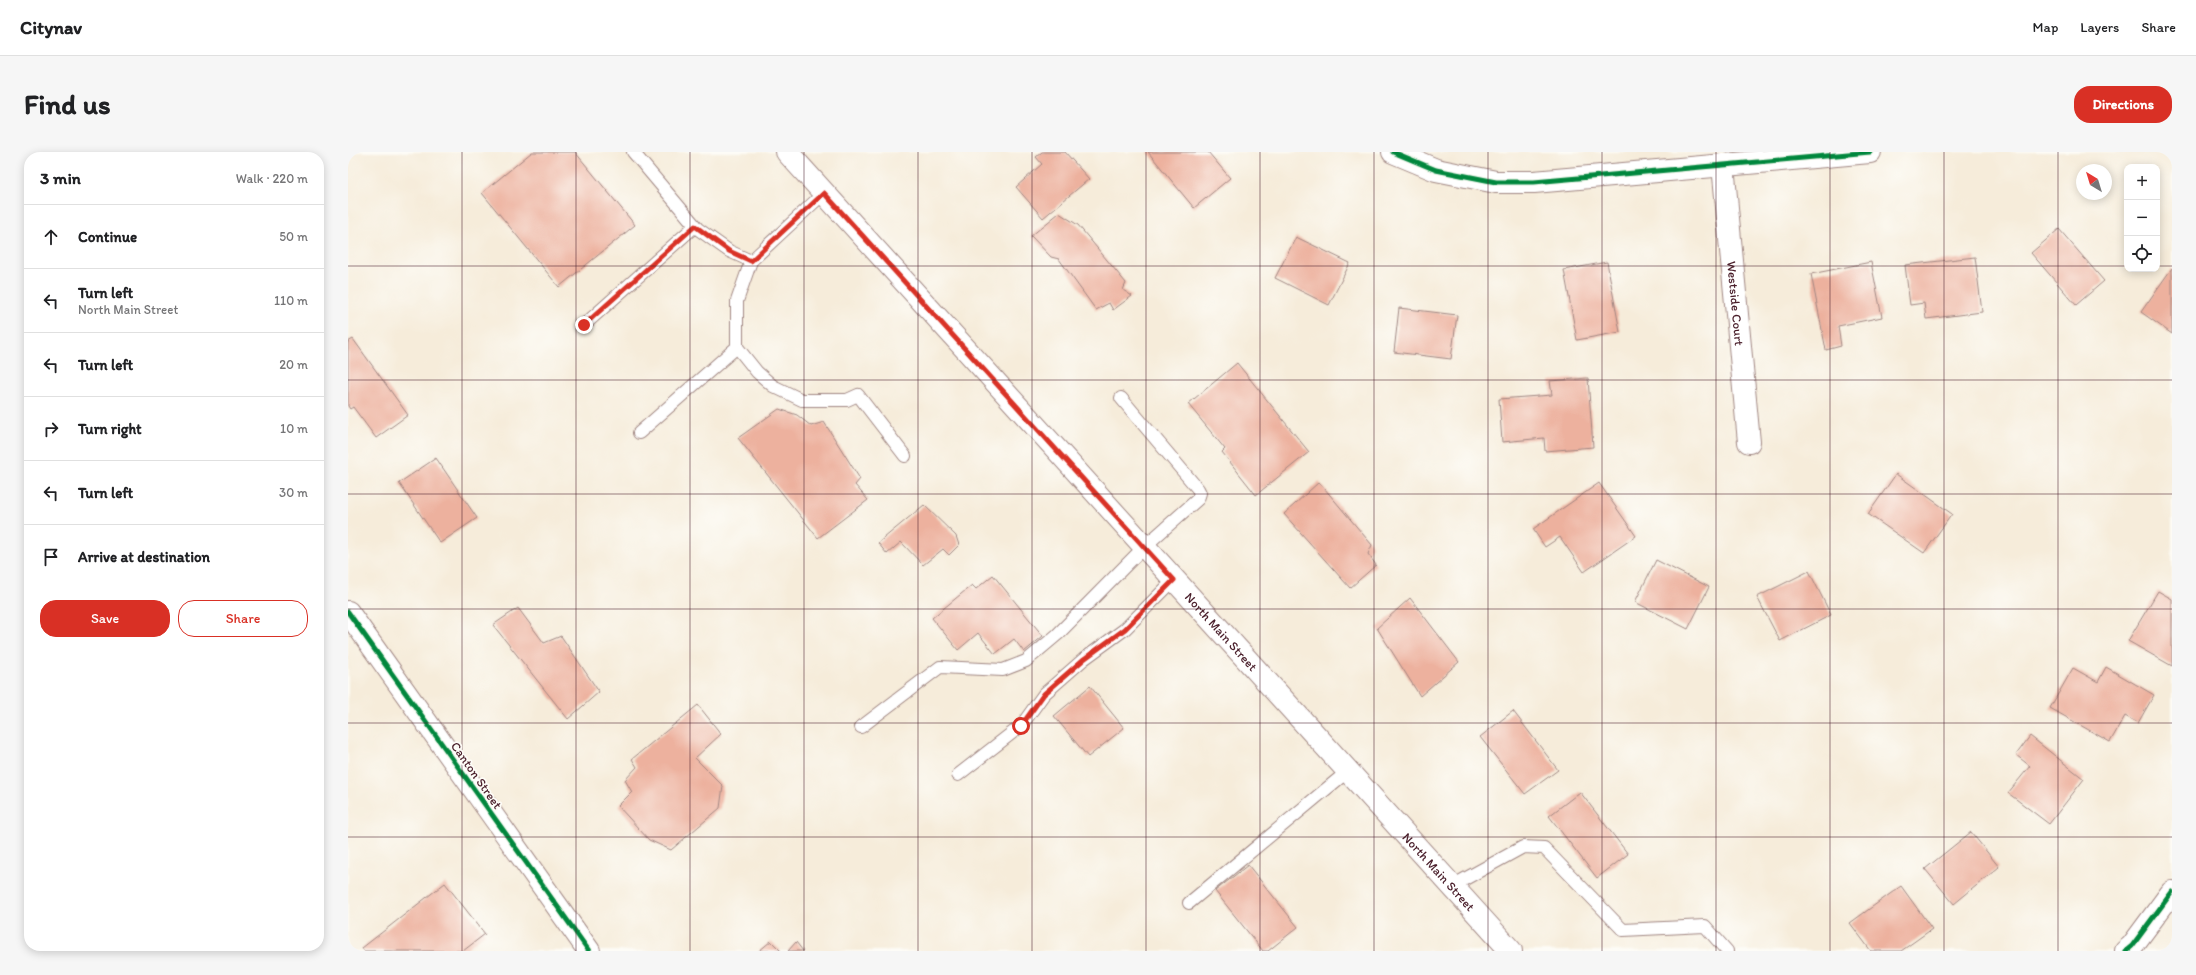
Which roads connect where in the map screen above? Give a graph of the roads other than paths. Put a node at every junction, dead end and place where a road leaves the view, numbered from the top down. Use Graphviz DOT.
graph roads {
  1 [pos="633,152"];
  2 [pos="787,152"];
  3 [pos="1393,152"];
  4 [pos="1870,152"];
  5 [pos="1723,165"];
  6 [pos="824,193"];
  7 [pos="695,226"];
  8 [pos="751,261"];
  9 [pos="584,325"];
  10 [pos="737,346"];
  11 [pos="1121,398"];
  12 [pos="639,434"];
  13 [pos="1749,442"];
  14 [pos="905,456"];
  15 [pos="1144,547"];
  16 [pos="1174,580"];
  17 [pos="348,612"];
  18 [pos="861,728"];
  19 [pos="1348,772"];
  20 [pos="958,775"];
  21 [pos="1452,886"];
  22 [pos="2172,892"];
  23 [pos="1189,903"];
  24 [pos="589,951"];
  25 [pos="1511,951"];
  26 [pos="1727,951"];
  27 [pos="2126,951"];
  1 -- 7 [label="lane"];
  2 -- 6 [label="street, North Main Street"];
  3 -- 5 [label="street"];
  4 -- 5 [label="street"];
  5 -- 13 [label="street, Westside Court"];
  6 -- 8 [label="lane"];
  6 -- 15 [label="street, North Main Street"];
  7 -- 8 [label="lane"];
  7 -- 9 [label="lane"];
  8 -- 10 [label="lane"];
  10 -- 12 [label="lane"];
  10 -- 14 [label="lane"];
  11 -- 15 [label="lane"];
  15 -- 16 [label="street, North Main Street"];
  15 -- 18 [label="lane"];
  16 -- 19 [label="street, North Main Street"];
  16 -- 20 [label="lane"];
  17 -- 24 [label="street, Canton Street"];
  19 -- 21 [label="street, North Main Street"];
  19 -- 23 [label="lane"];
  21 -- 25 [label="street, North Main Street"];
  21 -- 26 [label="lane"];
  22 -- 27 [label="street"];
}
